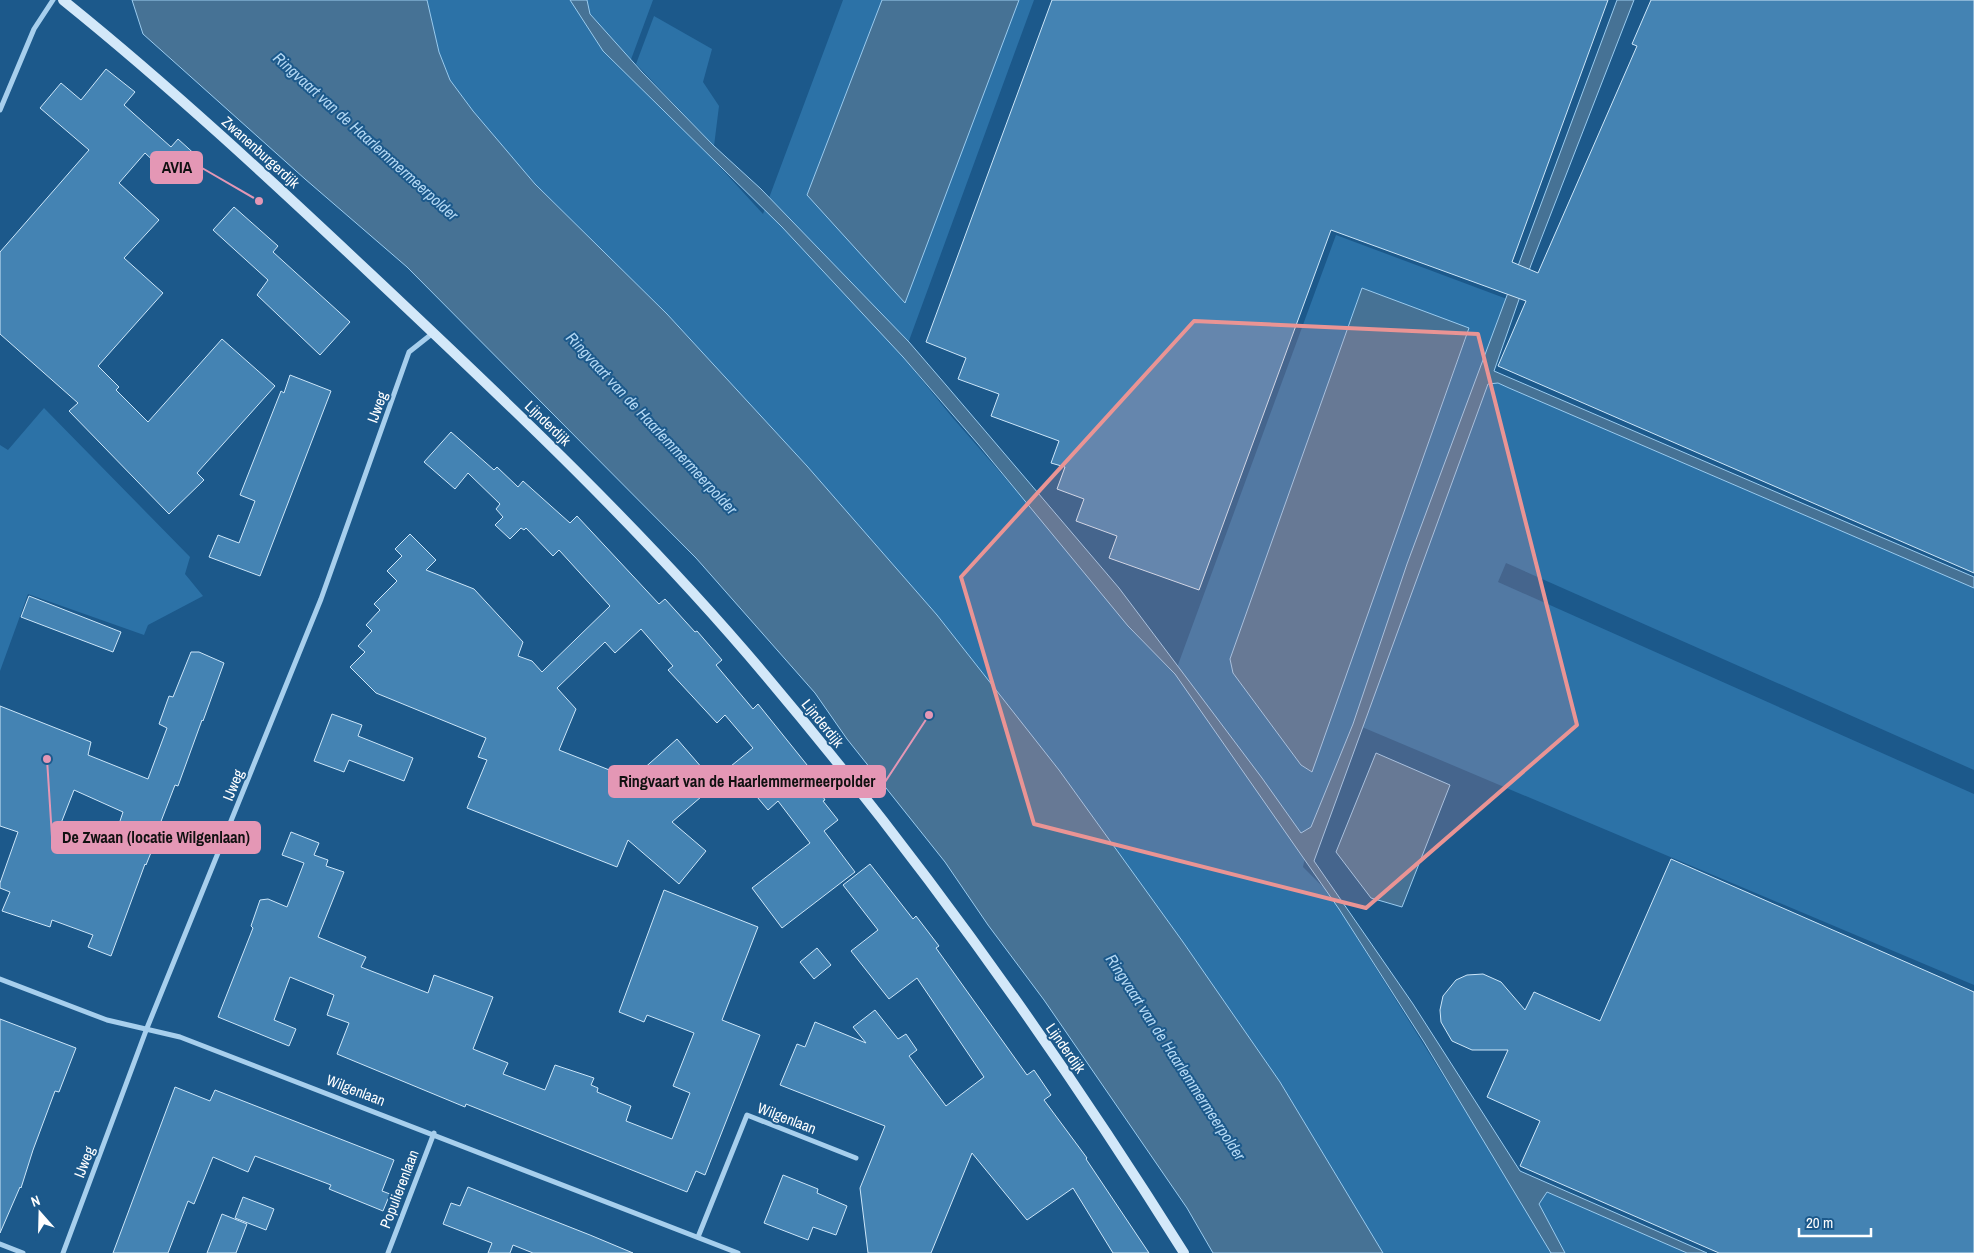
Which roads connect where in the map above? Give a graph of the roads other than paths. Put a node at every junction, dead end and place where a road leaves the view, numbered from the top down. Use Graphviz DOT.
graph roads {
  1 [pos="53,0"];
  2 [pos="63,0"];
  3 [pos="0,110"];
  4 [pos="433,332"];
  5 [pos="0,979"];
  6 [pos="147,1028"];
  7 [pos="434,1133"];
  8 [pos="856,1158"];
  9 [pos="698,1237"];
  10 [pos="0,1244"];
  11 [pos="22,1253"];
  12 [pos="63,1253"];
  13 [pos="388,1253"];
  14 [pos="738,1253"];
  15 [pos="1184,1253"];
  1 -- 3 [label="street"];
  2 -- 4 [label="street, Zwanenburgerdijk"];
  4 -- 6 [label="street, IJweg"];
  4 -- 15 [label="street, Lijnderdijk"];
  5 -- 6 [label="street, Wilgenlaan"];
  6 -- 7 [label="street, Wilgenlaan"];
  6 -- 12 [label="street, IJweg"];
  7 -- 9 [label="street, Wilgenlaan"];
  7 -- 13 [label="street, Populierenlaan"];
  8 -- 9 [label="street, Wilgenlaan"];
  9 -- 14 [label="street, Wilgenlaan"];
  10 -- 11 [label="street"];
}
